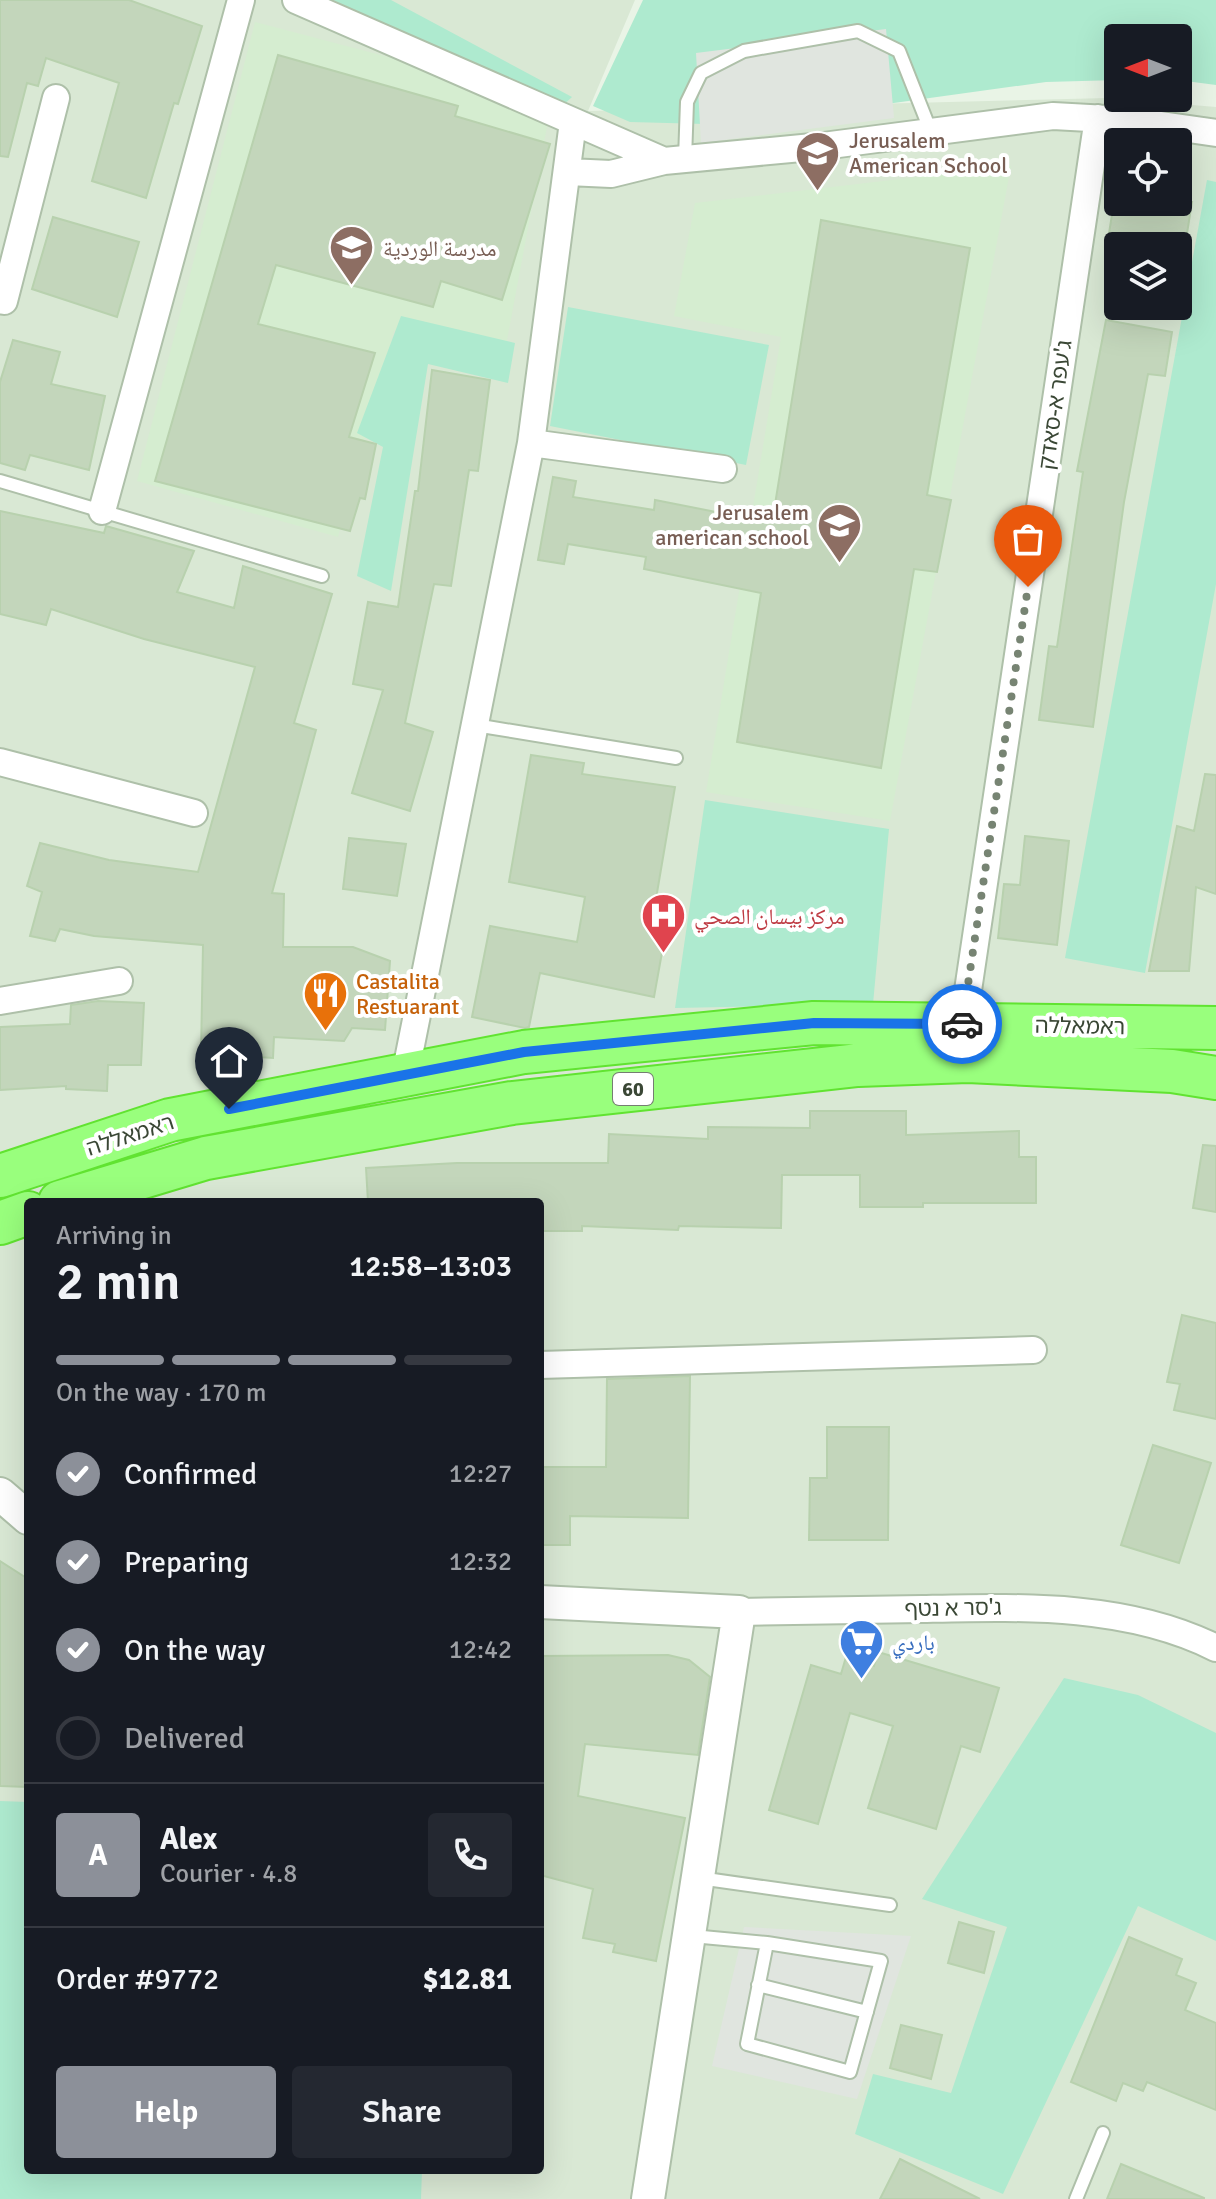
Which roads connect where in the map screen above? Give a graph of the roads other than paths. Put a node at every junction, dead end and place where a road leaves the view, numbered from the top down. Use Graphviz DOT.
graph roads {
  1 [pos="241,0"];
  2 [pos="296,0"];
  3 [pos="56,98"];
  4 [pos="1098,118"];
  5 [pos="573,122"];
  6 [pos="931,132"];
  7 [pos="1216,133"];
  8 [pos="675,160"];
  9 [pos="568,172"];
  10 [pos="0,300"];
  11 [pos="531,443"];
  12 [pos="723,469"];
  13 [pos="0,481"];
  14 [pos="102,511"];
  15 [pos="322,576"];
  16 [pos="475,725"];
  17 [pos="676,758"];
  18 [pos="0,762"];
  19 [pos="194,813"];
  20 [pos="119,981"];
  21 [pos="0,1001"];
  22 [pos="963,1024"];
  23 [pos="1216,1028"];
  24 [pos="405,1075"];
  25 [pos="1216,1078"];
  26 [pos="0,1176"];
  27 [pos="73,1198"];
  28 [pos="24,1214"];
  29 [pos="0,1223"];
  30 [pos="1033,1350"];
  31 [pos="544,1365"];
  32 [pos="0,1494"];
  33 [pos="24,1515"];
  34 [pos="544,1602"];
  35 [pos="739,1612"];
  36 [pos="1216,1648"];
  37 [pos="698,1878"];
  38 [pos="890,1905"];
  39 [pos="689,1936"];
  40 [pos="767,1943"];
  41 [pos="758,1985"];
  42 [pos="867,2012"];
  43 [pos="1103,2133"];
  44 [pos="652,2198"];
  45 [pos="1076,2199"];
  1 -- 14 [label="street"];
  2 -- 5 [label="street"];
  3 -- 10 [label="street"];
  4 -- 6 [label="street"];
  4 -- 7 [label="street"];
  4 -- 22 [label="street, ג'עפר א-סאדק"];
  5 -- 8 [label="street"];
  5 -- 9 [label="street"];
  6 -- 8 [label="street"];
  6 -- 8 [label="lane"];
  8 -- 9 [label="street"];
  9 -- 11 [label="street"];
  11 -- 12 [label="street"];
  11 -- 16 [label="street"];
  13 -- 14 [label="lane"];
  14 -- 15 [label="lane"];
  16 -- 17 [label="lane"];
  16 -- 24 [label="street"];
  18 -- 19 [label="street"];
  20 -- 21 [label="street"];
  22 -- 23 [label="highway, ראמאללה / 60"];
  22 -- 24 [label="highway, ראמאללה / 60"];
  24 -- 26 [label="highway, ראמאללה / 60"];
  25 -- 27 [label="highway, ראמאללה / 60"];
  28 -- 29 [label="highway"];
  30 -- 31 [label="street"];
  32 -- 33 [label="street"];
  34 -- 35 [label="street, ג'סר א נטף"];
  35 -- 36 [label="street, ג'סר א נטף"];
  35 -- 37 [label="street"];
  37 -- 38 [label="lane"];
  37 -- 39 [label="street"];
  39 -- 40 [label="lane"];
  39 -- 44 [label="street"];
  40 -- 41 [label="lane"];
  40 -- 42 [label="lane"];
  41 -- 42 [label="lane"];
  41 -- 42 [label="lane"];
  43 -- 45 [label="lane"];
}
